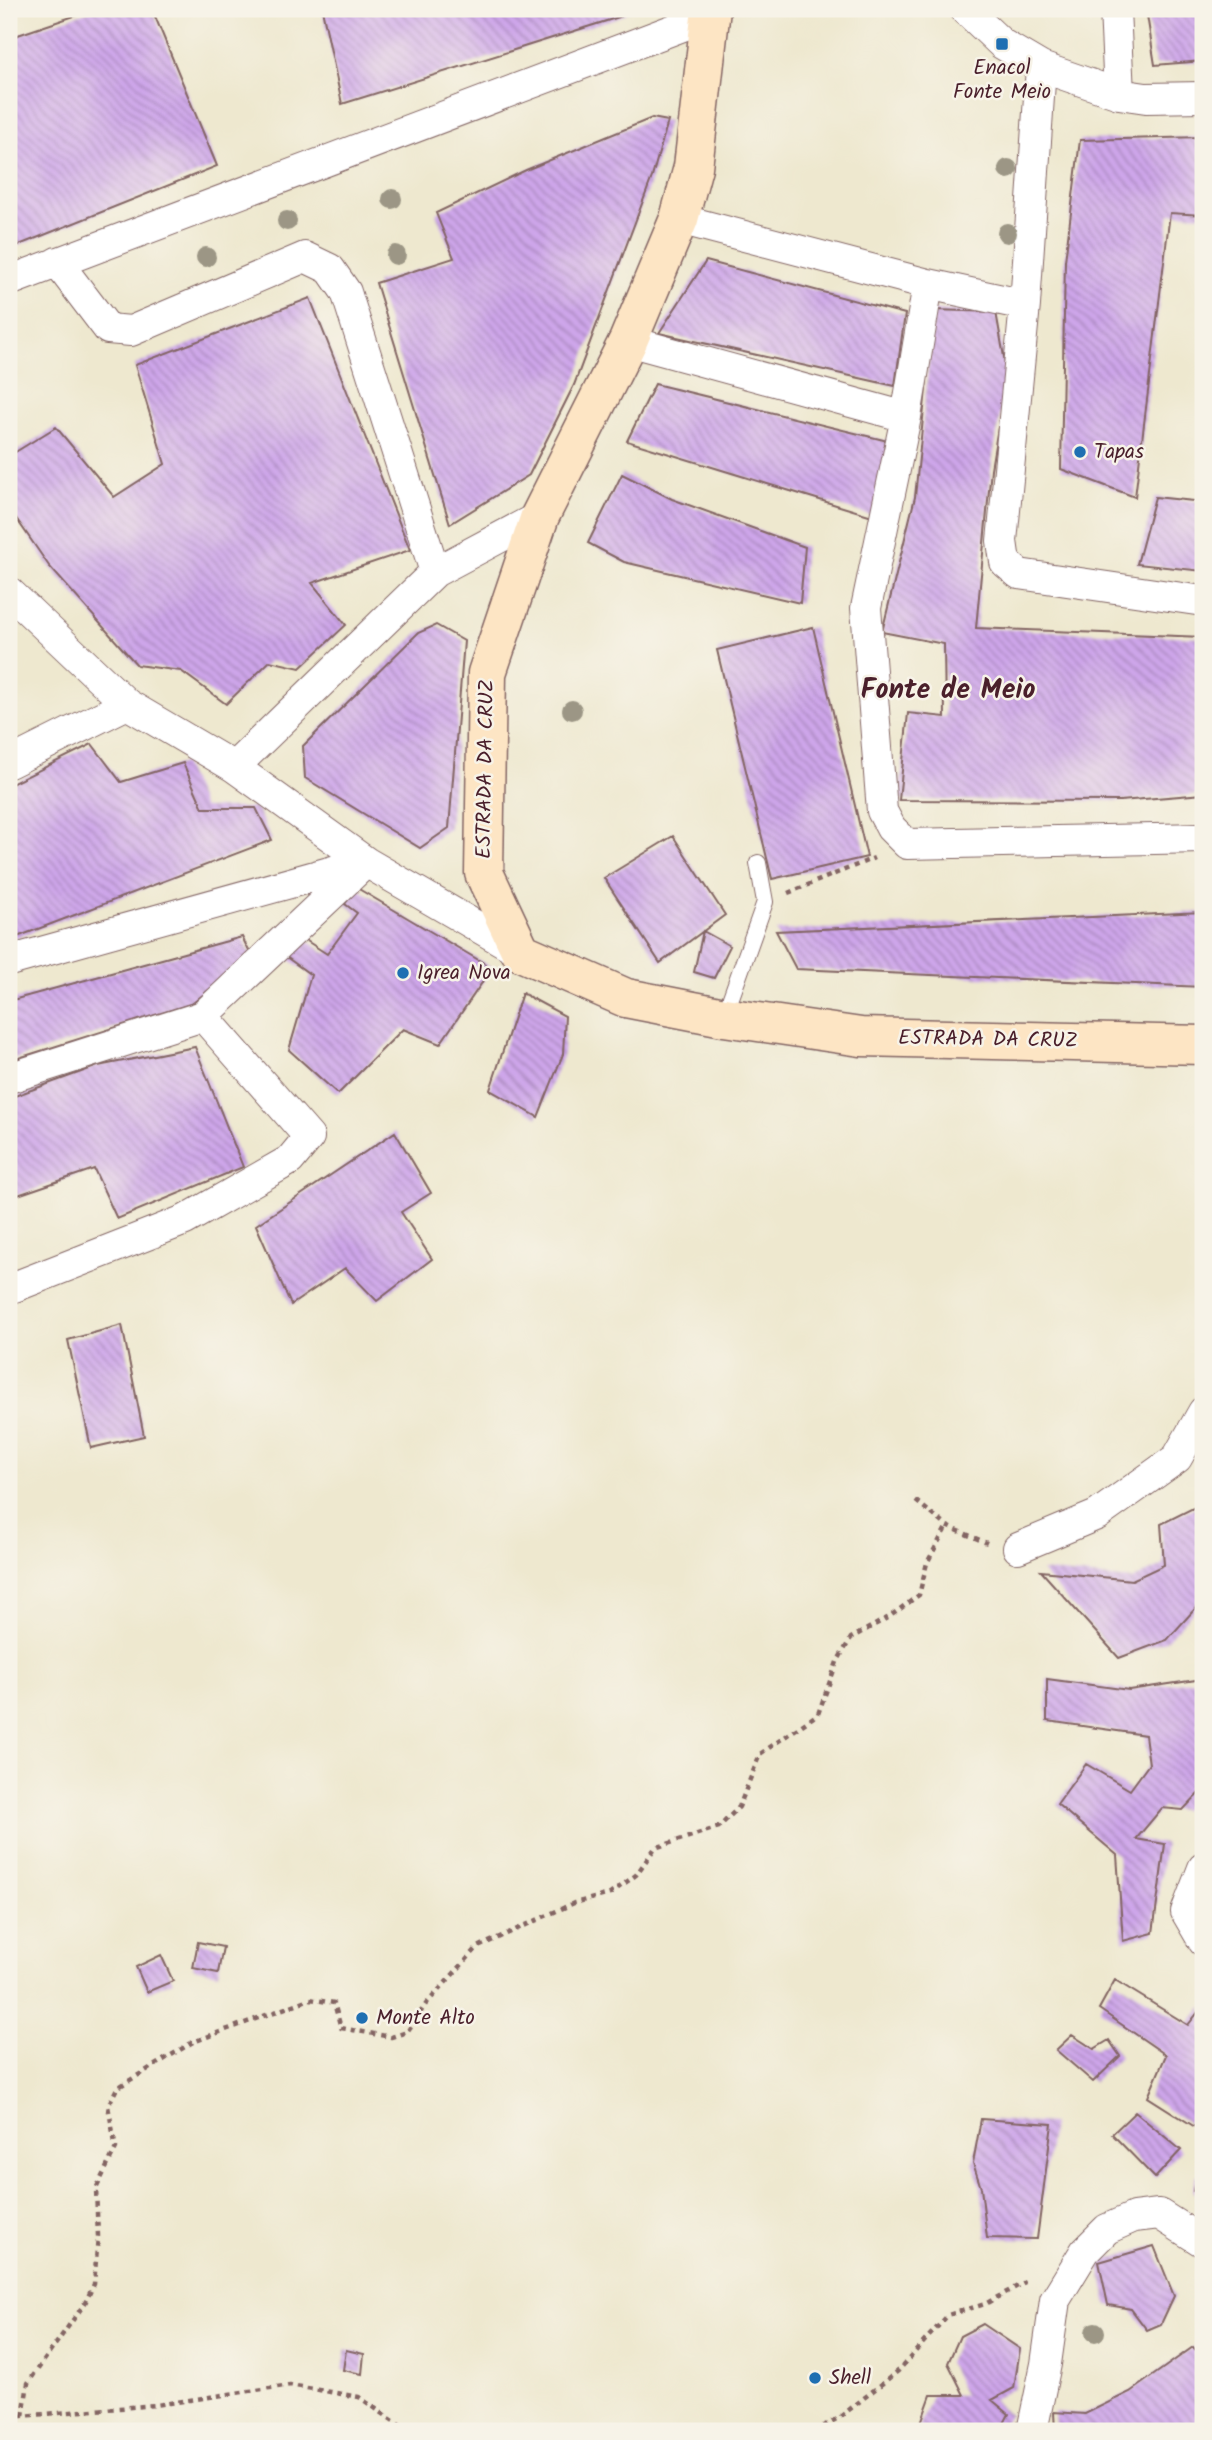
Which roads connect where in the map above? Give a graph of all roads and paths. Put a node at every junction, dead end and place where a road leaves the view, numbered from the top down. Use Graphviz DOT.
graph roads {
  1 [pos="965,9"];
  2 [pos="1115,9"];
  3 [pos="710,13"];
  4 [pos="1041,67"];
  5 [pos="1119,94"];
  6 [pos="1203,97"];
  7 [pos="679,219"];
  8 [pos="58,262"];
  9 [pos="9,281"];
  10 [pos="928,284"];
  11 [pos="1025,305"];
  12 [pos="628,341"];
  13 [pos="906,417"];
  14 [pos="540,516"];
  15 [pos="435,572"];
  16 [pos="9,592"];
  17 [pos="1203,601"];
  18 [pos="127,704"];
  19 [pos="9,763"];
  20 [pos="234,768"];
  21 [pos="1203,838"];
  22 [pos="907,844"];
  23 [pos="366,862"];
  24 [pos="758,863"];
  25 [pos="765,902"];
  26 [pos="521,952"];
  27 [pos="9,961"];
  28 [pos="204,1016"];
  29 [pos="724,1017"];
  30 [pos="1203,1045"];
  31 [pos="9,1078"];
  32 [pos="9,1289"];
  33 [pos="1203,1412"];
  34 [pos="916,1501"];
  35 [pos="947,1527"];
  36 [pos="1018,1548"];
  37 [pos="1203,1868"];
  38 [pos="1203,1941"];
  39 [pos="1203,2242"];
  40 [pos="1030,2280"];
  41 [pos="23,2416"];
  42 [pos="9,2417"];
  43 [pos="408,2431"];
  44 [pos="814,2431"];
  45 [pos="1032,2431"];
  1 -- 4 [label="street"];
  2 -- 5 [label="street"];
  3 -- 7 [label="street, ESTRADA DA CRUZ"];
  3 -- 8 [label="street"];
  4 -- 5 [label="street"];
  4 -- 11 [label="street"];
  5 -- 6 [label="street"];
  7 -- 10 [label="street"];
  7 -- 12 [label="street, ESTRADA DA CRUZ"];
  8 -- 9 [label="street"];
  8 -- 15 [label="street"];
  10 -- 11 [label="street"];
  10 -- 13 [label="street"];
  11 -- 17 [label="street"];
  12 -- 13 [label="street"];
  12 -- 14 [label="street, ESTRADA DA CRUZ"];
  13 -- 22 [label="street"];
  14 -- 15 [label="street"];
  14 -- 26 [label="street, ESTRADA DA CRUZ"];
  15 -- 20 [label="street"];
  16 -- 18 [label="street"];
  18 -- 19 [label="street"];
  18 -- 20 [label="street"];
  20 -- 23 [label="street"];
  21 -- 22 [label="street"];
  22 -- 25 [label="path"];
  23 -- 26 [label="street"];
  23 -- 27 [label="street"];
  23 -- 28 [label="street"];
  24 -- 25 [label="lane"];
  25 -- 29 [label="lane"];
  26 -- 29 [label="street, ESTRADA DA CRUZ"];
  28 -- 31 [label="street"];
  28 -- 32 [label="street"];
  29 -- 30 [label="street, ESTRADA DA CRUZ"];
  33 -- 36 [label="street"];
  34 -- 35 [label="path"];
  35 -- 36 [label="path"];
  35 -- 41 [label="path"];
  37 -- 38 [label="street"];
  39 -- 45 [label="street"];
  40 -- 44 [label="path"];
  41 -- 42 [label="path"];
  41 -- 43 [label="path"];
}
